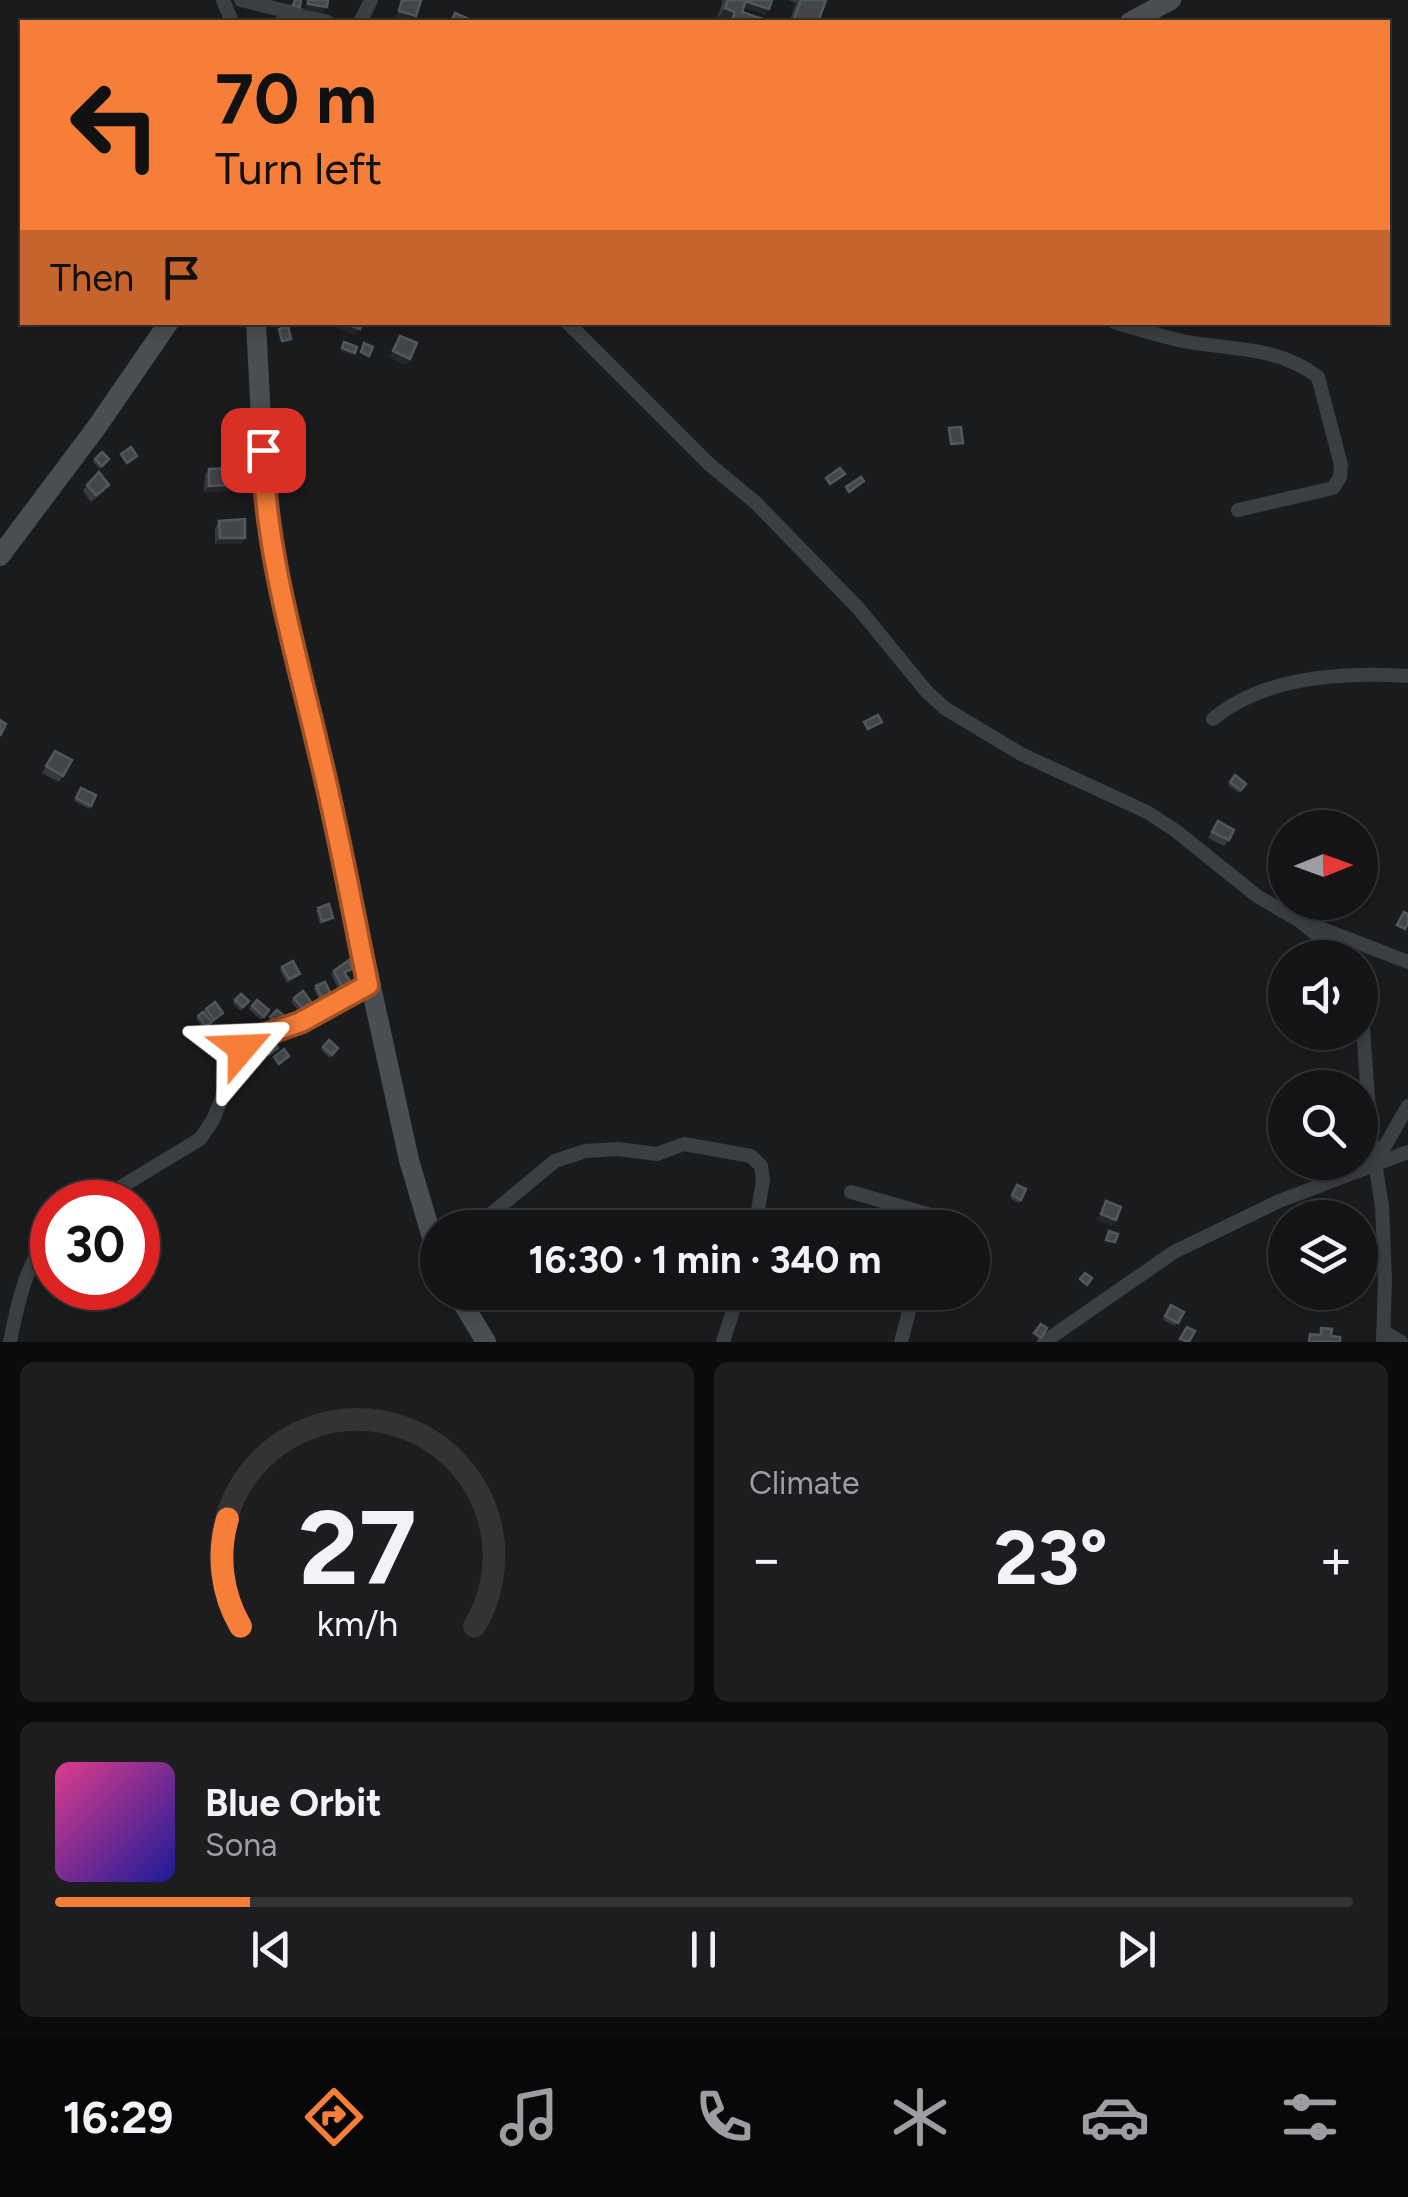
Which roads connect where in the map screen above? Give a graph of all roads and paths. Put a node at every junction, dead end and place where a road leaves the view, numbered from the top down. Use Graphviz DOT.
graph roads {
  1 [pos="241,0"];
  2 [pos="1171,0"];
  3 [pos="284,17"];
  4 [pos="310,20"];
  5 [pos="1134,20"];
  6 [pos="168,325"];
  7 [pos="256,325"];
  8 [pos="570,325"];
  9 [pos="1125,325"];
  10 [pos="1238,510"];
  11 [pos="0,556"];
  12 [pos="1408,676"];
  13 [pos="1214,719"];
  14 [pos="1300,921"];
  15 [pos="1324,940"];
  16 [pos="1408,962"];
  17 [pos="368,985"];
  18 [pos="1408,1106"];
  19 [pos="1408,1152"];
  20 [pos="1378,1159"];
  21 [pos="1378,1163"];
  22 [pos="132,1180"];
  23 [pos="1334,1180"];
  24 [pos="1378,1180"];
  25 [pos="851,1192"];
  26 [pos="423,1210"];
  27 [pos="496,1210"];
  28 [pos="758,1210"];
  29 [pos="914,1210"];
  30 [pos="30,1273"];
  31 [pos="467,1310"];
  32 [pos="733,1310"];
  33 [pos="909,1310"];
  34 [pos="1383,1337"];
  35 [pos="10,1342"];
  36 [pos="486,1342"];
  37 [pos="723,1342"];
  38 [pos="901,1342"];
  39 [pos="1044,1342"];
  40 [pos="1401,1342"];
  1 -- 3 [label="street"];
  2 -- 5 [label="street"];
  3 -- 4 [label="street"];
  6 -- 11 [label="street"];
  7 -- 17 [label="street"];
  8 -- 14 [label="street"];
  9 -- 10 [label="street"];
  12 -- 13 [label="street"];
  14 -- 15 [label="street"];
  14 -- 16 [label="street"];
  17 -- 22 [label="street"];
  17 -- 26 [label="street"];
  18 -- 20 [label="street"];
  19 -- 21 [label="street"];
  23 -- 39 [label="street"];
  24 -- 34 [label="street"];
  25 -- 29 [label="street"];
  27 -- 28 [label="street"];
  30 -- 35 [label="street"];
  31 -- 36 [label="street"];
  32 -- 37 [label="street"];
  33 -- 38 [label="street"];
  34 -- 40 [label="street"];
}
